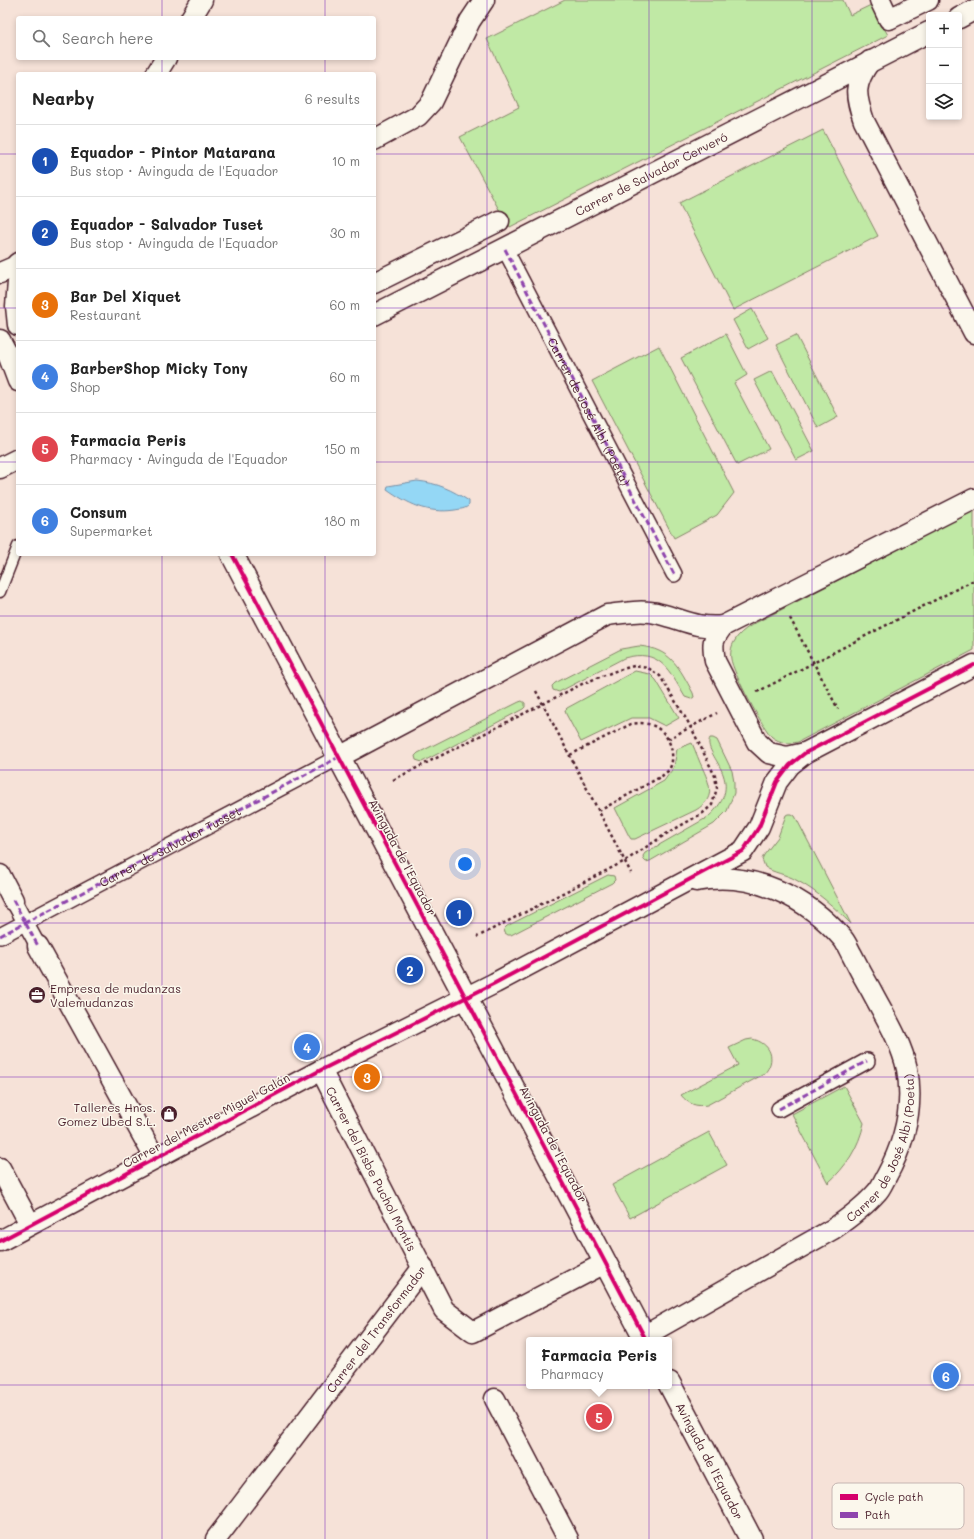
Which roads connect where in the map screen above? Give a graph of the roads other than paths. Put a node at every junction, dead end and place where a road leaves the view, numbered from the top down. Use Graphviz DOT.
graph roads {
  1 [pos="202,0"];
  2 [pos="484,0"];
  3 [pos="880,0"];
  4 [pos="928,0"];
  5 [pos="974,10"];
  6 [pos="192,16"];
  7 [pos="962,16"];
  8 [pos="926,33"];
  9 [pos="165,60"];
  10 [pos="870,61"];
  11 [pos="157,72"];
  12 [pos="376,139"];
  13 [pos="499,220"];
  14 [pos="505,248"];
  15 [pos="16,265"];
  16 [pos="0,274"];
  17 [pos="376,281"];
  18 [pos="376,314"];
  19 [pos="974,333"];
  20 [pos="0,340"];
  21 [pos="16,376"];
  22 [pos="16,460"];
  23 [pos="0,468"];
  24 [pos="974,499"];
  25 [pos="16,551"];
  26 [pos="233,556"];
  27 [pos="674,574"];
  28 [pos="0,592"];
  29 [pos="723,626"];
  30 [pos="974,665"];
  31 [pos="806,753"];
  32 [pos="339,757"];
  33 [pos="0,875"];
  34 [pos="684,883"];
  35 [pos="13,900"];
  36 [pos="26,923"];
  37 [pos="0,936"];
  38 [pos="38,946"];
  39 [pos="465,997"];
  40 [pos="868,1061"];
  41 [pos="321,1070"];
  42 [pos="779,1109"];
  43 [pos="155,1158"];
  44 [pos="0,1168"];
  45 [pos="30,1224"];
  46 [pos="0,1241"];
  47 [pos="605,1263"];
  48 [pos="423,1267"];
  49 [pos="644,1337"];
  50 [pos="647,1337"];
  51 [pos="672,1389"];
  52 [pos="495,1399"];
  53 [pos="216,1539"];
  54 [pos="568,1539"];
  55 [pos="751,1539"];
  1 -- 6 [label="street"];
  2 -- 12 [label="street"];
  3 -- 4 [label="street"];
  5 -- 7 [label="street"];
  8 -- 10 [label="street, Carrer de Salvador Cerveró"];
  9 -- 11 [label="street"];
  10 -- 14 [label="street, Carrer de Salvador Cerveró"];
  10 -- 19 [label="street"];
  13 -- 17 [label="street"];
  14 -- 18 [label="street, Carrer de Salvador Cerveró"];
  14 -- 27 [label="street, Carrer de José Albi (Poeta)"];
  15 -- 16 [label="street"];
  20 -- 21 [label="street"];
  22 -- 23 [label="street"];
  24 -- 29 [label="street"];
  25 -- 28 [label="lane"];
  26 -- 32 [label="street, Avinguda de l'Equador"];
  29 -- 31 [label="street"];
  29 -- 32 [label="street"];
  30 -- 31 [label="street"];
  31 -- 34 [label="street, Carrer del Mestre Miguel Galán"];
  32 -- 36 [label="street, Carrer de Salvador Tusset"];
  32 -- 39 [label="street, Avinguda de l'Equador"];
  33 -- 35 [label="street"];
  34 -- 39 [label="street, Carrer del Mestre Miguel Galán"];
  34 -- 50 [label="street, Carrer de José Albi (Poeta)"];
  35 -- 36 [label="street"];
  36 -- 37 [label="street, Carrer de Salvador Tusset"];
  36 -- 38 [label="street"];
  38 -- 43 [label="street"];
  39 -- 41 [label="street, Carrer del Mestre Miguel Galán"];
  39 -- 47 [label="street, Avinguda de l'Equador"];
  40 -- 42 [label="street"];
  41 -- 43 [label="street, Carrer del Mestre Miguel Galán"];
  41 -- 48 [label="street, Carrer del Bisbe Puchol Montis"];
  43 -- 45 [label="street, Carrer del Mestre Miguel Galán"];
  44 -- 45 [label="street"];
  45 -- 46 [label="street, Carrer del Mestre Miguel Galán"];
  47 -- 48 [label="street, Carrer del Transformador"];
  47 -- 49 [label="street, Avinguda de l'Equador"];
  48 -- 53 [label="street, Carrer del Transformador"];
  51 -- 55 [label="street, Avinguda de l'Equador"];
  52 -- 54 [label="street"];
}
